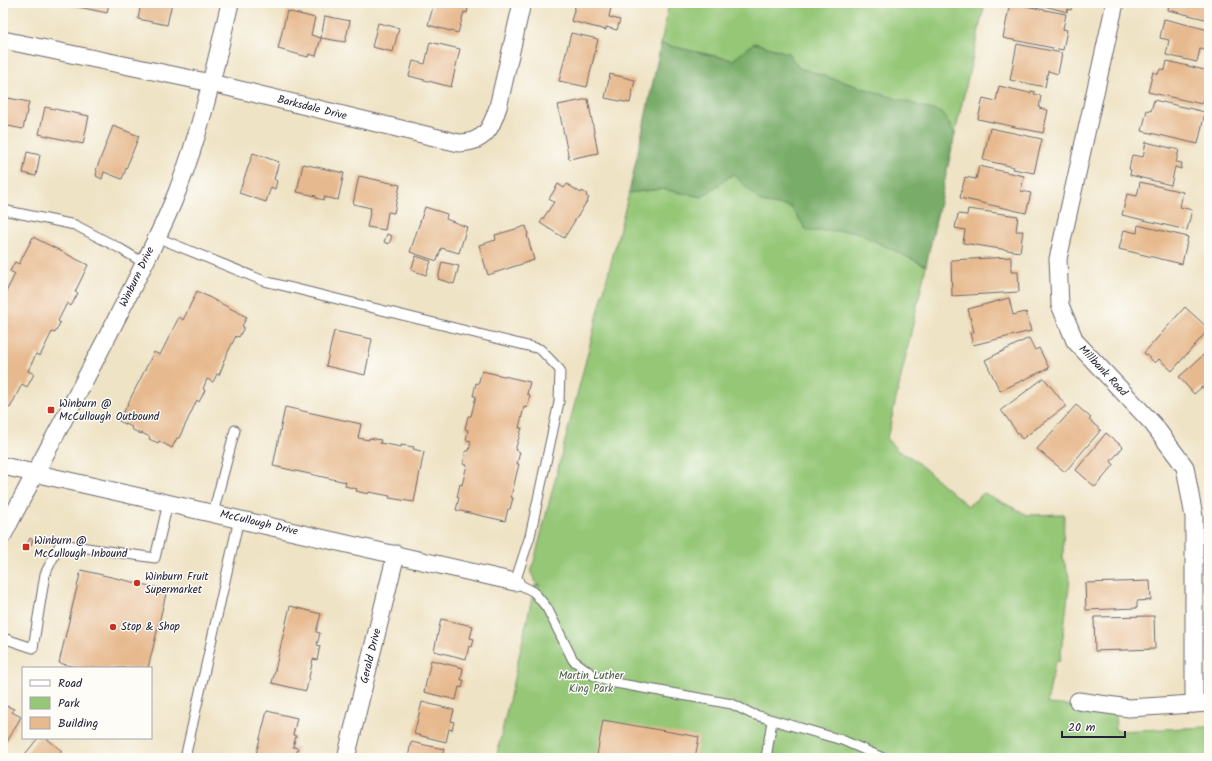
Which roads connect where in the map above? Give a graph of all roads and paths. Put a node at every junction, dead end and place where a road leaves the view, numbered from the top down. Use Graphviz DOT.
graph roads {
  1 [pos="230,3"];
  2 [pos="522,3"];
  3 [pos="1115,3"];
  4 [pos="3,40"];
  5 [pos="212,83"];
  6 [pos="3,210"];
  7 [pos="156,237"];
  8 [pos="144,263"];
  9 [pos="235,430"];
  10 [pos="3,466"];
  11 [pos="35,473"];
  12 [pos="168,503"];
  13 [pos="213,513"];
  14 [pos="239,519"];
  15 [pos="3,535"];
  16 [pos="396,554"];
  17 [pos="515,582"];
  18 [pos="3,638"];
  19 [pos="1078,701"];
  20 [pos="1201,704"];
  21 [pos="772,720"];
  22 [pos="185,758"];
  23 [pos="346,758"];
  24 [pos="766,758"];
  25 [pos="883,758"];
  1 -- 5 [label="street, Winburn Drive"];
  2 -- 5 [label="street, Barksdale Drive"];
  3 -- 20 [label="street, Millbank Road"];
  4 -- 5 [label="street, Barksdale Drive"];
  5 -- 7 [label="street, Winburn Drive"];
  6 -- 8 [label="lane"];
  7 -- 8 [label="street, Winburn Drive"];
  7 -- 17 [label="lane"];
  8 -- 11 [label="street, Winburn Drive"];
  9 -- 13 [label="lane"];
  10 -- 11 [label="street, McCullough Drive"];
  11 -- 12 [label="street, McCullough Drive"];
  11 -- 15 [label="street, Winburn Drive"];
  12 -- 13 [label="street, McCullough Drive"];
  12 -- 18 [label="lane"];
  13 -- 14 [label="street, McCullough Drive"];
  14 -- 16 [label="street, McCullough Drive"];
  14 -- 22 [label="lane"];
  16 -- 17 [label="street, McCullough Drive"];
  16 -- 23 [label="street, Gerald Drive"];
  17 -- 21 [label="lane"];
  19 -- 20 [label="street"];
  21 -- 24 [label="lane"];
  21 -- 25 [label="lane"];
}
